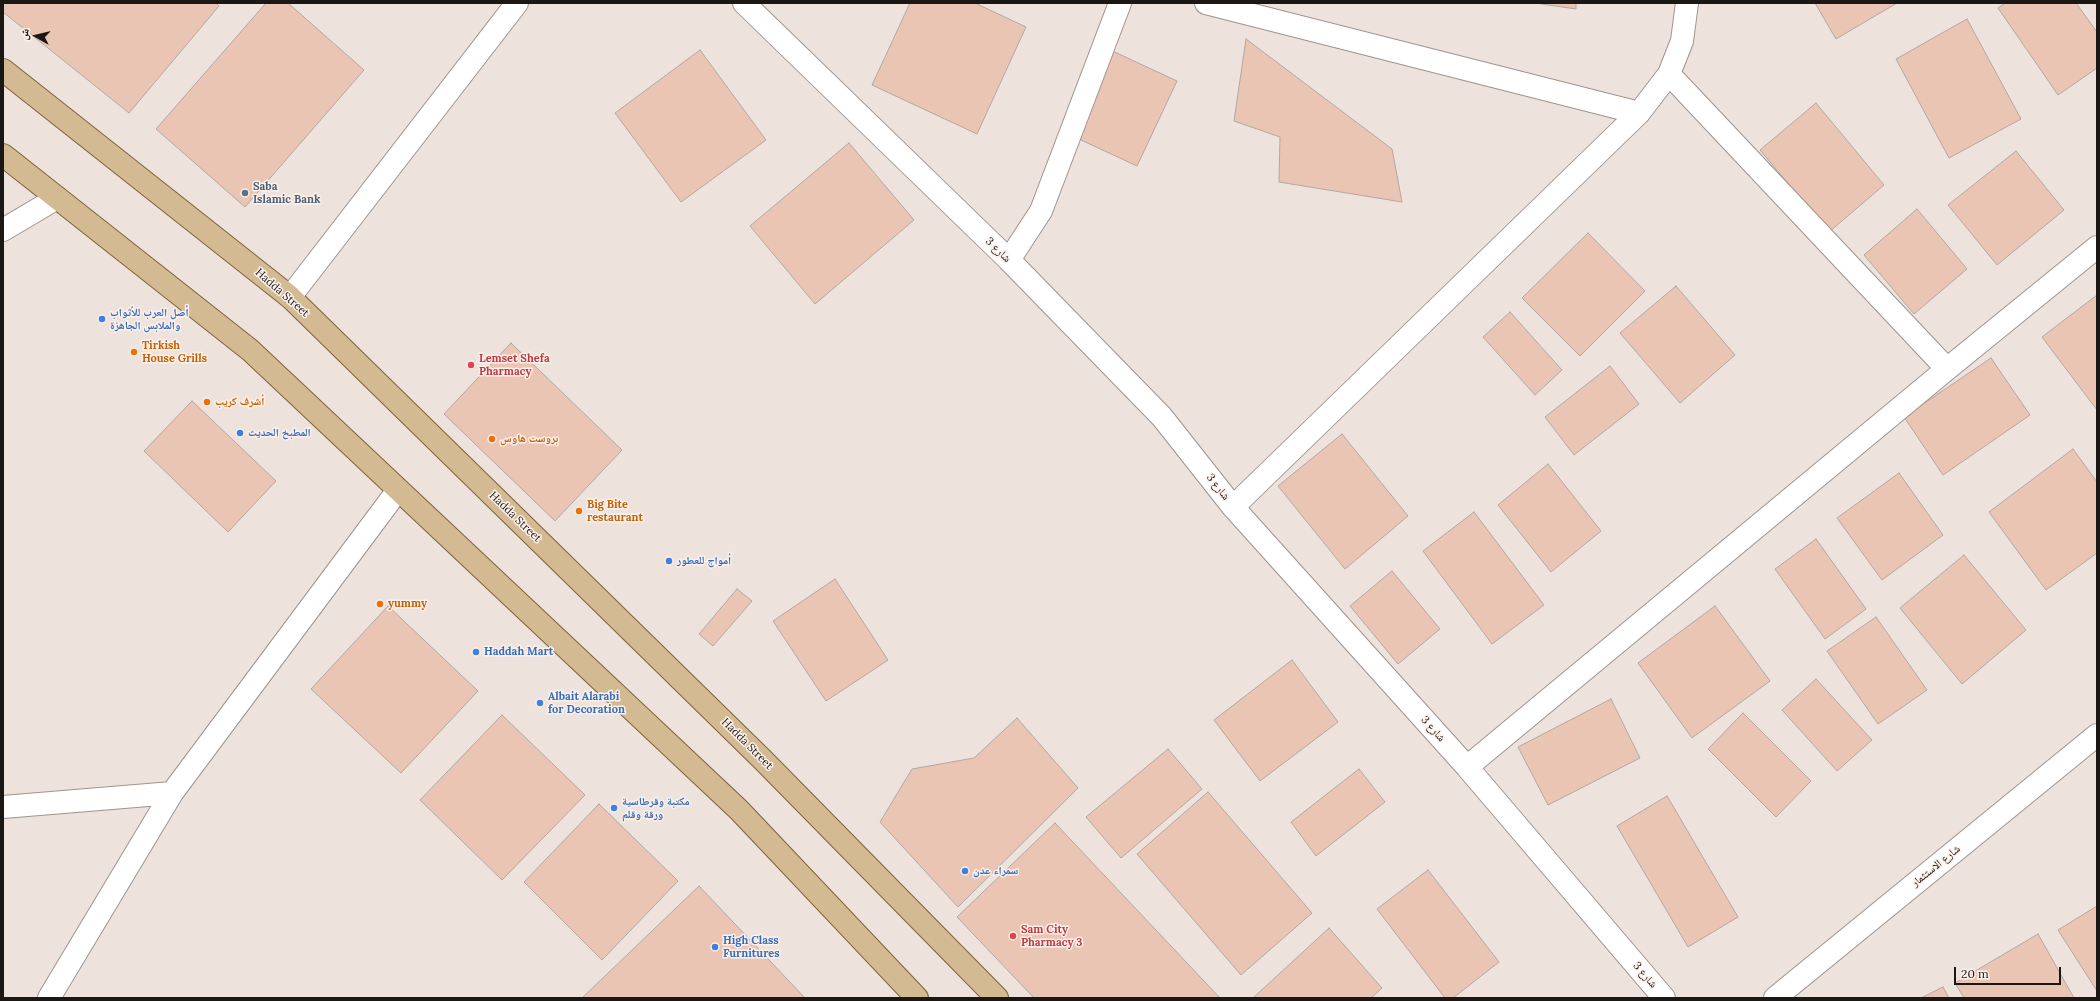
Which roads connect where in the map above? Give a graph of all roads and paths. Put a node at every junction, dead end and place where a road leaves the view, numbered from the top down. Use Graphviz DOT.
graph roads {
  1 [pos="516,3"];
  2 [pos="744,3"];
  3 [pos="1120,3"];
  4 [pos="1206,3"];
  5 [pos="1687,3"];
  6 [pos="3,70"];
  7 [pos="1669,74"];
  8 [pos="1639,113"];
  9 [pos="3,155"];
  10 [pos="57,198"];
  11 [pos="3,230"];
  12 [pos="2097,247"];
  13 [pos="1009,260"];
  14 [pos="290,297"];
  15 [pos="1947,369"];
  16 [pos="398,490"];
  17 [pos="1233,507"];
  18 [pos="2097,735"];
  19 [pos="1467,767"];
  20 [pos="172,793"];
  21 [pos="3,807"];
  22 [pos="49,998"];
  23 [pos="917,998"];
  24 [pos="997,998"];
  25 [pos="1664,998"];
  26 [pos="1775,998"];
  1 -- 14 [label="street"];
  2 -- 13 [label="street, شارع 3"];
  3 -- 13 [label="street"];
  4 -- 8 [label="street"];
  5 -- 7 [label="street"];
  6 -- 14 [label="main road, Hadda Street"];
  7 -- 8 [label="street"];
  7 -- 15 [label="street"];
  8 -- 17 [label="street"];
  9 -- 10 [label="main road"];
  10 -- 11 [label="street"];
  10 -- 16 [label="main road"];
  12 -- 15 [label="street"];
  13 -- 17 [label="street, شارع 3"];
  14 -- 24 [label="main road, Hadda Street"];
  15 -- 19 [label="street"];
  16 -- 20 [label="street"];
  16 -- 23 [label="main road"];
  17 -- 19 [label="street, شارع 3"];
  18 -- 26 [label="street, شارع الاستثمار"];
  19 -- 25 [label="street, شارع 3"];
  20 -- 21 [label="street"];
  20 -- 22 [label="street"];
}
